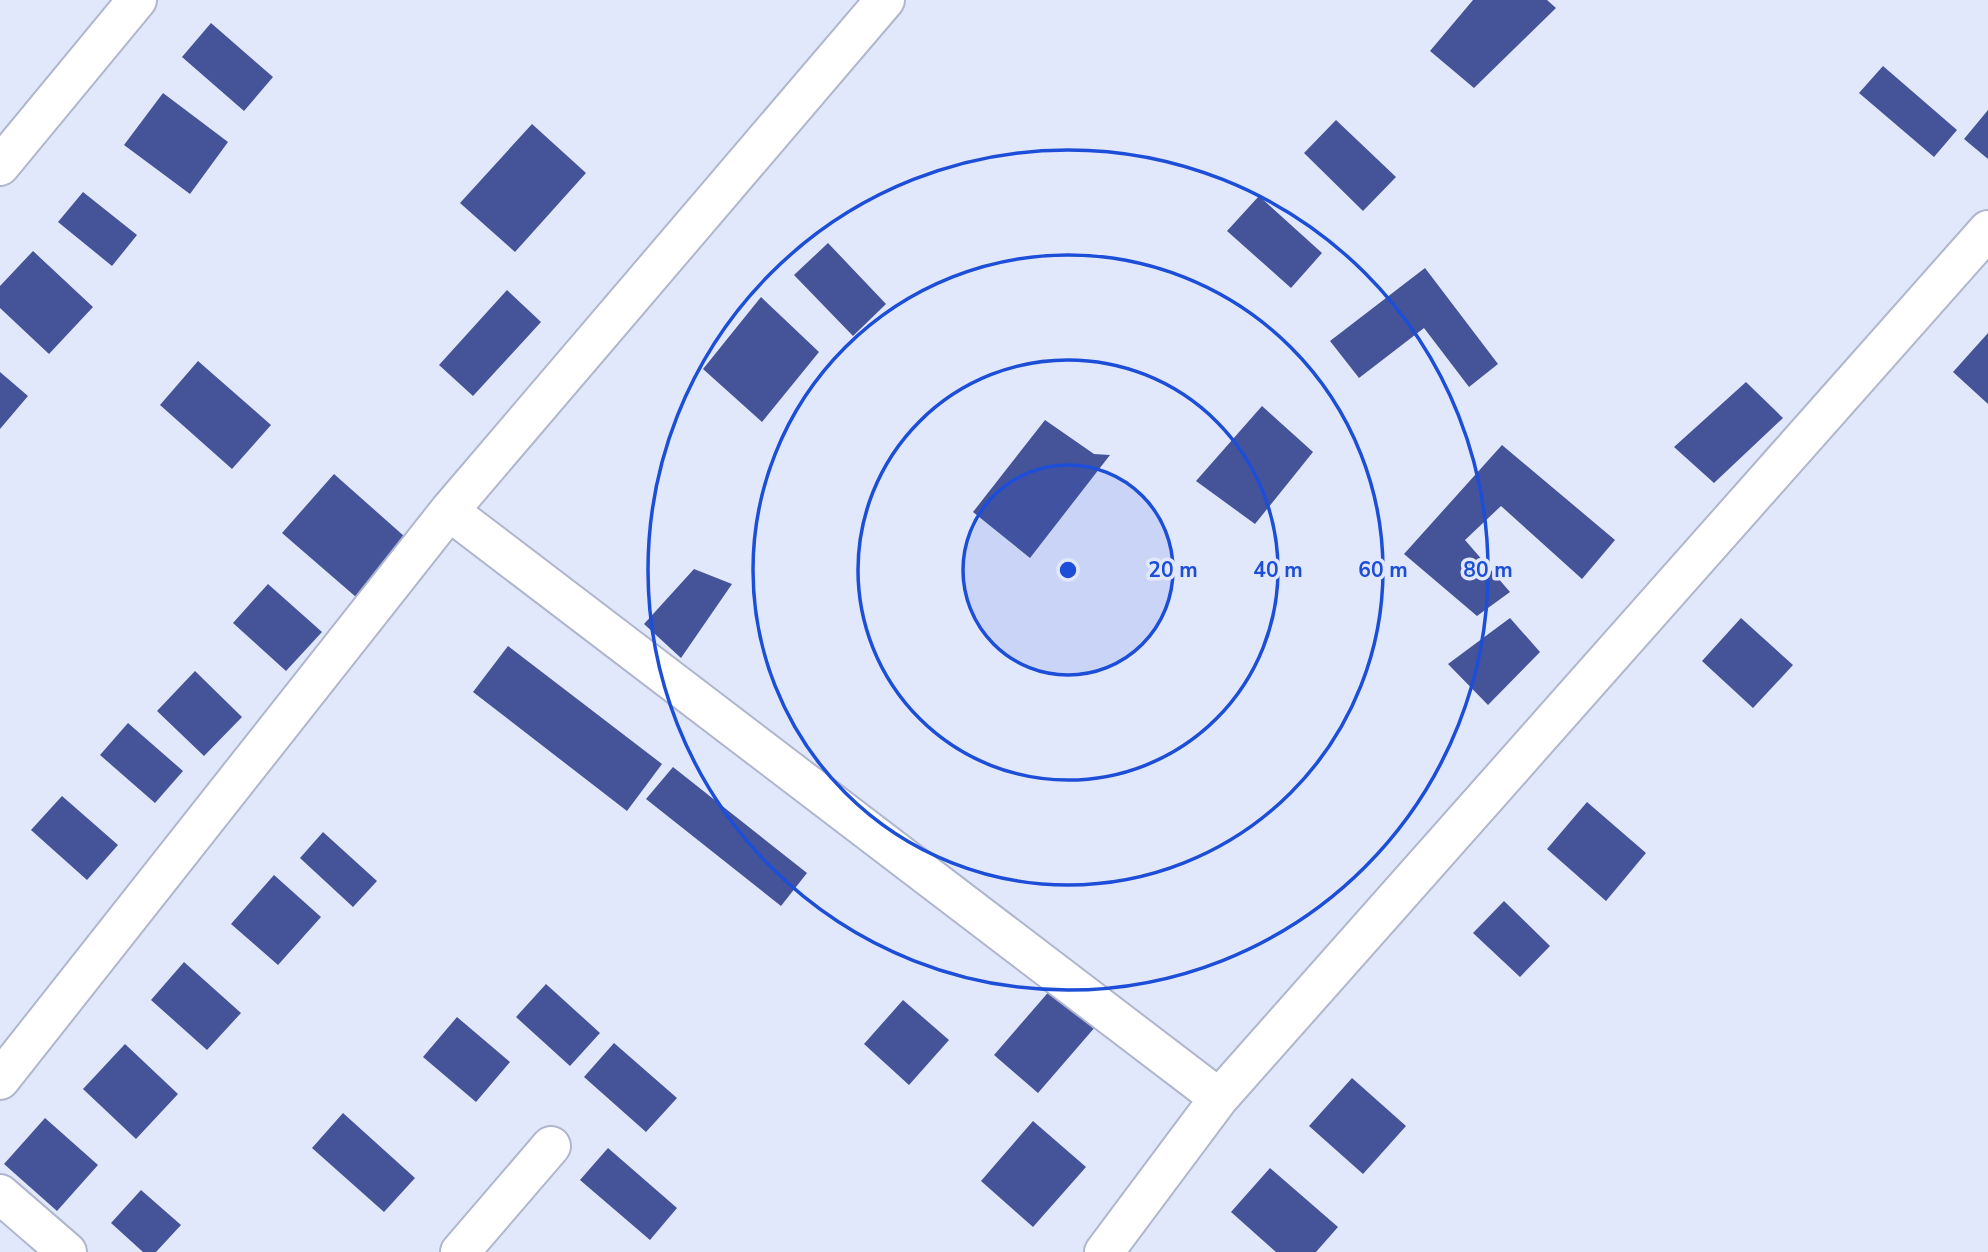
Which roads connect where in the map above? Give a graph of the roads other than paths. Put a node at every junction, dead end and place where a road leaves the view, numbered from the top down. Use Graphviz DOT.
graph roads {
  1 [pos="137,0"];
  2 [pos="871,5"];
  3 [pos="0,166"];
  4 [pos="1988,230"];
  5 [pos="449,511"];
  6 [pos="0,1080"];
  7 [pos="1219,1098"];
  8 [pos="551,1146"];
  9 [pos="0,1194"];
  10 [pos="67,1252"];
  11 [pos="460,1252"];
  12 [pos="1104,1252"];
  1 -- 3 [label="street"];
  2 -- 5 [label="street"];
  4 -- 7 [label="street"];
  5 -- 6 [label="street"];
  5 -- 7 [label="street"];
  7 -- 12 [label="street"];
  8 -- 11 [label="street"];
  9 -- 10 [label="street"];
}
